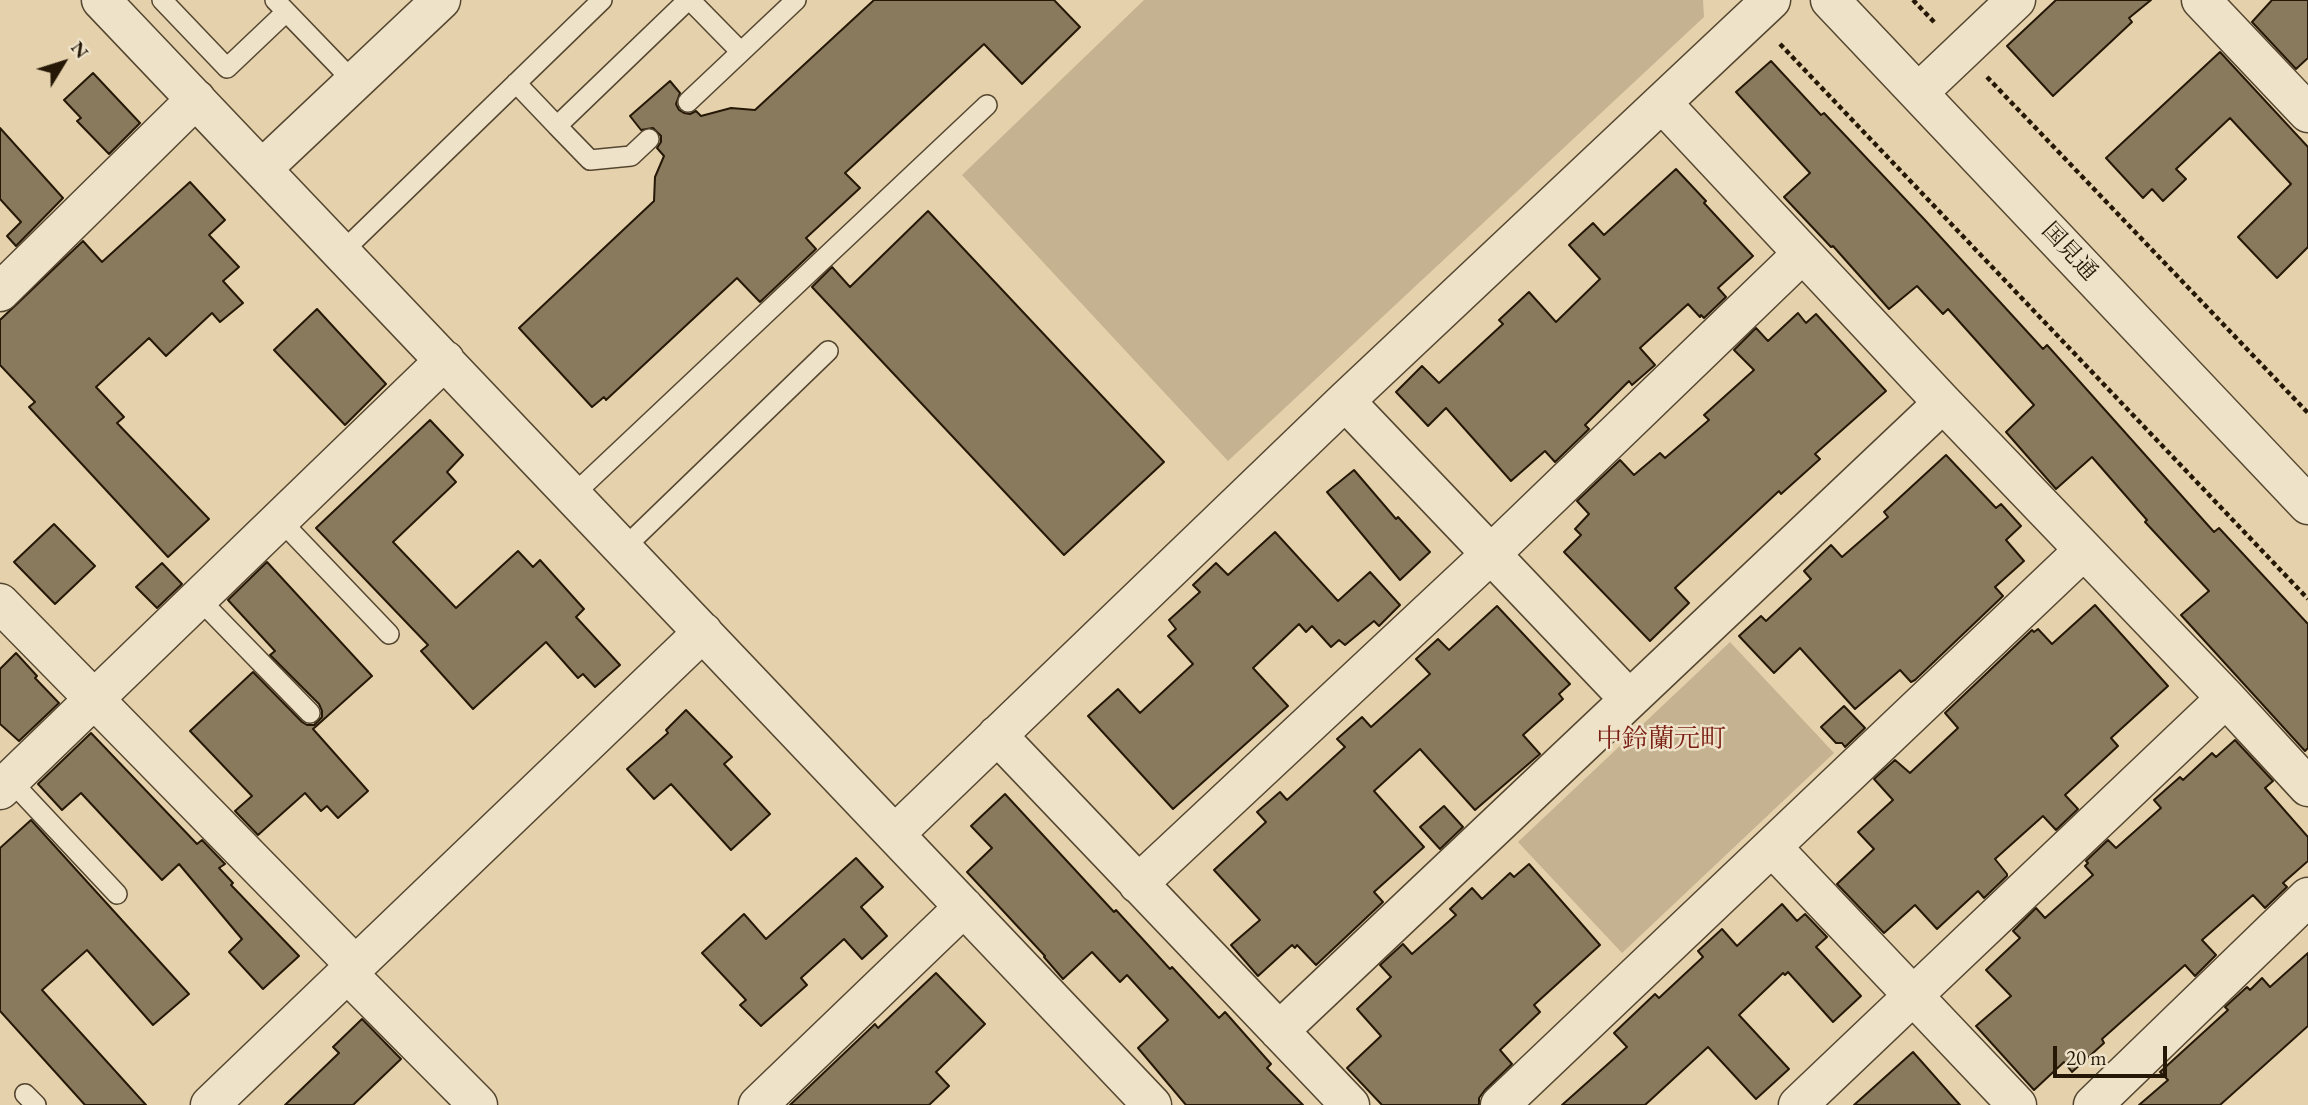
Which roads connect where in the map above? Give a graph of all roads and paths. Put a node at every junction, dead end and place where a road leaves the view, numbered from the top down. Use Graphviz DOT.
graph roads {
  1 [pos="101,0"];
  2 [pos="162,0"];
  3 [pos="441,0"];
  4 [pos="602,0"];
  5 [pos="689,0"];
  6 [pos="796,0"];
  7 [pos="1830,0"];
  8 [pos="1913,0"];
  9 [pos="2016,0"];
  10 [pos="2201,0"];
  11 [pos="280,6"];
  12 [pos="1762,8"];
  13 [pos="1962,51"];
  14 [pos="741,52"];
  15 [pos="354,82"];
  16 [pos="516,83"];
  17 [pos="1919,92"];
  18 [pos="196,99"];
  19 [pos="688,102"];
  20 [pos="1662,103"];
  21 [pos="987,104"];
  22 [pos="2308,113"];
  23 [pos="557,126"];
  24 [pos="649,139"];
  25 [pos="262,169"];
  26 [pos="342,252"];
  27 [pos="1802,254"];
  28 [pos="0,292"];
  29 [pos="828,352"];
  30 [pos="445,360"];
  31 [pos="1345,401"];
  32 [pos="1943,403"];
  33 [pos="2308,413"];
  34 [pos="573,495"];
  35 [pos="2308,505"];
  36 [pos="280,520"];
  37 [pos="624,548"];
  38 [pos="2084,550"];
  39 [pos="1492,552"];
  40 [pos="199,599"];
  41 [pos="2308,599"];
  42 [pos="0,603"];
  43 [pos="703,632"];
  44 [pos="389,634"];
  45 [pos="2226,698"];
  46 [pos="96,699"];
  47 [pos="1629,699"];
  48 [pos="310,713"];
  49 [pos="997,735"];
  50 [pos="5,785"];
  51 [pos="2308,787"];
  52 [pos="895,834"];
  53 [pos="1772,847"];
  54 [pos="1138,884"];
  55 [pos="117,894"];
  56 [pos="2308,898"];
  57 [pos="964,907"];
  58 [pos="351,969"];
  59 [pos="1912,996"];
  60 [pos="1279,1031"];
  61 [pos="210,1105"];
  62 [pos="478,1105"];
  63 [pos="758,1105"];
  64 [pos="1152,1105"];
  65 [pos="1350,1105"];
  66 [pos="1500,1105"];
  67 [pos="1798,1105"];
  68 [pos="2017,1105"];
  69 [pos="2093,1105"];
  1 -- 18 [label="street"];
  2 -- 11 [label="lane"];
  3 -- 15 [label="street"];
  4 -- 16 [label="lane"];
  5 -- 14 [label="lane"];
  5 -- 23 [label="lane"];
  6 -- 14 [label="lane"];
  7 -- 17 [label="street, 国見通"];
  8 -- 13 [label="path"];
  9 -- 13 [label="street"];
  10 -- 22 [label="street"];
  11 -- 15 [label="lane"];
  12 -- 20 [label="street"];
  12 -- 41 [label="path"];
  13 -- 17 [label="street"];
  13 -- 33 [label="path"];
  14 -- 19 [label="lane"];
  15 -- 25 [label="street"];
  16 -- 23 [label="lane"];
  16 -- 26 [label="lane"];
  17 -- 35 [label="street, 国見通"];
  18 -- 25 [label="street"];
  18 -- 28 [label="street"];
  20 -- 27 [label="street"];
  20 -- 31 [label="street"];
  21 -- 34 [label="lane"];
  23 -- 24 [label="lane"];
  25 -- 26 [label="street"];
  26 -- 30 [label="street"];
  27 -- 32 [label="street"];
  27 -- 39 [label="street"];
  29 -- 37 [label="lane"];
  30 -- 34 [label="street"];
  30 -- 36 [label="street"];
  31 -- 39 [label="street"];
  31 -- 49 [label="street"];
  32 -- 38 [label="street"];
  32 -- 47 [label="street"];
  34 -- 37 [label="street"];
  36 -- 40 [label="street"];
  36 -- 44 [label="lane"];
  37 -- 43 [label="street"];
  38 -- 45 [label="street"];
  38 -- 53 [label="street"];
  39 -- 47 [label="street"];
  39 -- 54 [label="street"];
  40 -- 46 [label="street"];
  40 -- 48 [label="lane"];
  42 -- 46 [label="street"];
  43 -- 52 [label="street"];
  43 -- 58 [label="street"];
  45 -- 51 [label="street"];
  45 -- 59 [label="street"];
  46 -- 50 [label="street"];
  46 -- 58 [label="street"];
  47 -- 60 [label="street"];
  49 -- 52 [label="street"];
  49 -- 54 [label="street"];
  50 -- 55 [label="lane"];
  52 -- 57 [label="street"];
  53 -- 59 [label="street"];
  53 -- 66 [label="street"];
  54 -- 60 [label="street"];
  56 -- 69 [label="street"];
  57 -- 63 [label="street"];
  57 -- 64 [label="street"];
  58 -- 61 [label="street"];
  58 -- 62 [label="street"];
  59 -- 67 [label="street"];
  59 -- 68 [label="street"];
  60 -- 65 [label="street"];
}
